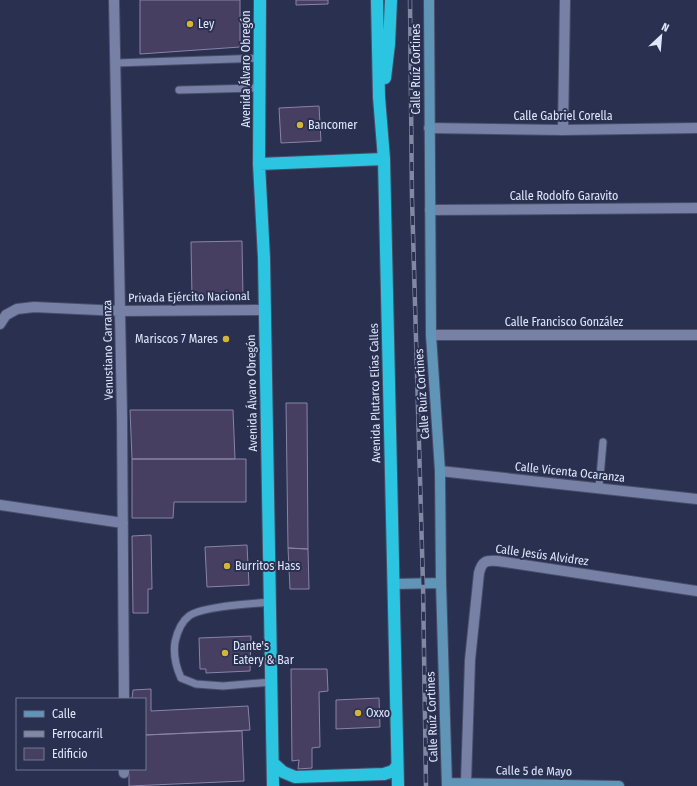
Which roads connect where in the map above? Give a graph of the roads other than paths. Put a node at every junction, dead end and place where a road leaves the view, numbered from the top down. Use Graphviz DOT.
graph roads {
  1 [pos="114,0"];
  2 [pos="260,0"];
  3 [pos="377,0"];
  4 [pos="392,0"];
  5 [pos="429,0"];
  6 [pos="566,0"];
  7 [pos="260,58"];
  8 [pos="116,63"];
  9 [pos="260,88"];
  10 [pos="179,90"];
  11 [pos="379,97"];
  12 [pos="429,128"];
  13 [pos="697,128"];
  14 [pos="563,130"];
  15 [pos="384,159"];
  16 [pos="260,164"];
  17 [pos="697,208"];
  18 [pos="430,210"];
  19 [pos="265,310"];
  20 [pos="120,311"];
  21 [pos="0,324"];
  22 [pos="431,335"];
  23 [pos="697,335"];
  24 [pos="603,442"];
  25 [pos="440,471"];
  26 [pos="599,488"];
  27 [pos="697,499"];
  28 [pos="0,506"];
  29 [pos="123,523"];
  30 [pos="441,582"];
  31 [pos="393,584"];
  32 [pos="697,591"];
  33 [pos="270,602"];
  34 [pos="272,682"];
  35 [pos="124,698"];
  36 [pos="273,763"];
  37 [pos="397,766"];
  38 [pos="466,782"];
  39 [pos="447,784"];
  40 [pos="273,786"];
  41 [pos="398,786"];
  42 [pos="619,786"];
  1 -- 8 [label="street, Venustiano Carranza"];
  2 -- 7 [label="highway, Avenida Álvaro Obregón"];
  3 -- 11 [label="highway, Avenida Plutarco Elías Calles"];
  4 -- 11 [label="highway"];
  5 -- 12 [label="street, Calle Ruíz Cortines"];
  6 -- 14 [label="street"];
  7 -- 8 [label="lane"];
  7 -- 9 [label="highway, Avenida Álvaro Obregón"];
  8 -- 20 [label="street, Venustiano Carranza"];
  9 -- 10 [label="lane"];
  9 -- 16 [label="highway, Avenida Álvaro Obregón"];
  11 -- 15 [label="highway, Avenida Plutarco Elías Calles"];
  12 -- 14 [label="street, Calle Gabriel Corella"];
  12 -- 18 [label="street, Calle Ruíz Cortines"];
  13 -- 14 [label="street, Calle Gabriel Corella"];
  15 -- 16 [label="highway"];
  15 -- 31 [label="highway, Avenida Plutarco Elías Calles"];
  16 -- 19 [label="highway, Avenida Álvaro Obregón"];
  17 -- 18 [label="street, Calle Rodolfo Garavito"];
  18 -- 22 [label="street, Calle Ruíz Cortines"];
  19 -- 20 [label="street, Privada Ejército Nacional"];
  19 -- 33 [label="highway, Avenida Álvaro Obregón"];
  20 -- 21 [label="street, Privada Ejército Nacional"];
  20 -- 29 [label="street, Venustiano Carranza"];
  22 -- 23 [label="street, Calle Francisco González"];
  22 -- 25 [label="street, Calle Ruíz Cortines"];
  24 -- 26 [label="lane"];
  25 -- 26 [label="street, Calle Vicenta Ocaranza"];
  25 -- 30 [label="street, Calle Ruíz Cortines"];
  26 -- 27 [label="street, Calle Vicenta Ocaranza"];
  28 -- 29 [label="street"];
  29 -- 35 [label="street, Venustiano Carranza"];
  30 -- 31 [label="street"];
  30 -- 39 [label="street, Calle Ruíz Cortines"];
  31 -- 37 [label="highway, Avenida Plutarco Elías Calles"];
  32 -- 38 [label="street, Calle Jesús Alvidrez"];
  33 -- 34 [label="highway, Avenida Álvaro Obregón"];
  33 -- 34 [label="lane"];
  34 -- 36 [label="highway, Avenida Álvaro Obregón"];
  36 -- 37 [label="highway"];
  36 -- 40 [label="highway, Avenida Álvaro Obregón"];
  37 -- 41 [label="highway, Avenida Plutarco Elías Calles"];
  38 -- 39 [label="street, Calle 5 de Mayo"];
  38 -- 42 [label="street, Calle 5 de Mayo"];
}
